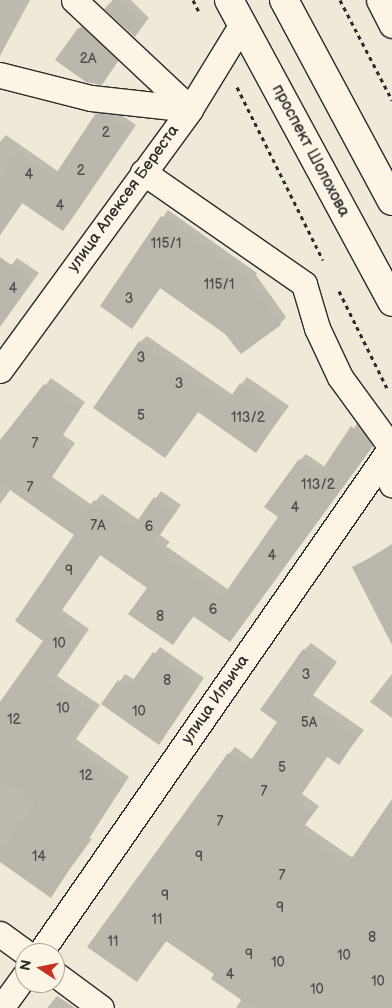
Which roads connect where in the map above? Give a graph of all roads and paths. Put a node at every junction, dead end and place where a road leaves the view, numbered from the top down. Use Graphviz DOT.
graph roads {
  1 [pos="74,0"];
  2 [pos="193,0"];
  3 [pos="229,0"];
  4 [pos="284,0"];
  5 [pos="340,0"];
  6 [pos="379,0"];
  7 [pos="201,16"];
  8 [pos="242,24"];
  9 [pos="392,25"];
  10 [pos="222,57"];
  11 [pos="0,74"];
  12 [pos="392,100"];
  13 [pos="190,109"];
  14 [pos="143,172"];
  15 [pos="392,201"];
  16 [pos="326,266"];
  17 [pos="335,284"];
  18 [pos="392,302"];
  19 [pos="0,370"];
  20 [pos="392,397"];
  21 [pos="388,452"];
  22 [pos="392,485"];
  23 [pos="0,934"];
  24 [pos="47,943"];
  25 [pos="15,945"];
  26 [pos="65,981"];
  27 [pos="15,989"];
  28 [pos="1,1008"];
  29 [pos="101,1008"];
  1 -- 13 [label="street"];
  2 -- 7 [label="path"];
  3 -- 8 [label="main road, проспект Шолохова"];
  4 -- 15 [label="main road"];
  5 -- 12 [label="path"];
  6 -- 9 [label="street"];
  8 -- 10 [label="street, улица Алексея Береста"];
  8 -- 18 [label="main road, проспект Шолохова"];
  10 -- 13 [label="street, улица Алексея Береста"];
  10 -- 16 [label="path"];
  11 -- 13 [label="street"];
  13 -- 14 [label="street, улица Алексея Береста"];
  14 -- 19 [label="street, улица Алексея Береста"];
  14 -- 21 [label="street"];
  17 -- 20 [label="path"];
  21 -- 22 [label="street"];
  21 -- 24 [label="street, улица Ильича"];
  23 -- 25 [label="street"];
  26 -- 29 [label="street"];
  27 -- 28 [label="street"];
}
